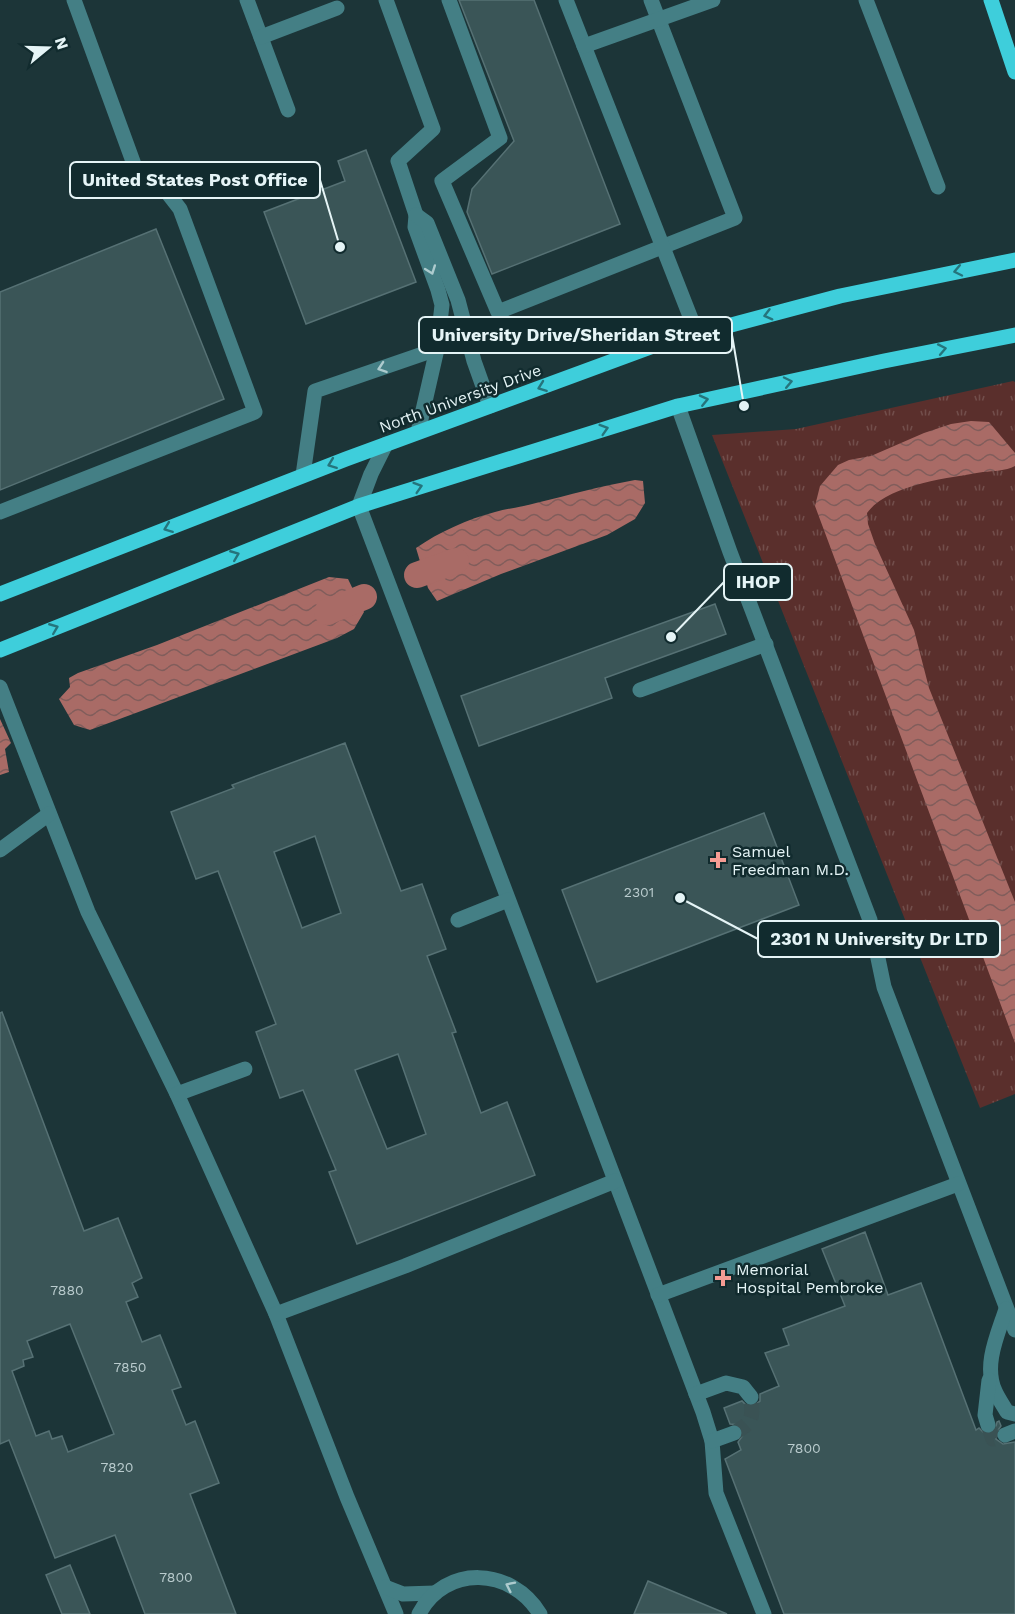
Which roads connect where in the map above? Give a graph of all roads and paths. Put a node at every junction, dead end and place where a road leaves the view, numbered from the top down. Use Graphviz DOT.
graph roads {
  1 [pos="74,0"];
  2 [pos="247,0"];
  3 [pos="386,0"];
  4 [pos="449,0"];
  5 [pos="566,0"];
  6 [pos="651,0"];
  7 [pos="713,0"];
  8 [pos="866,0"];
  9 [pos="991,0"];
  10 [pos="337,8"];
  11 [pos="659,20"];
  12 [pos="261,37"];
  13 [pos="584,46"];
  14 [pos="1015,72"];
  15 [pos="288,110"];
  16 [pos="938,187"];
  17 [pos="416,215"];
  18 [pos="663,247"];
  19 [pos="1015,260"];
  20 [pos="697,334"];
  21 [pos="1015,334"];
  22 [pos="437,349"];
  23 [pos="490,406"];
  24 [pos="678,406"];
  25 [pos="418,432"];
  26 [pos="387,444"];
  27 [pos="303,475"];
  28 [pos="359,506"];
  29 [pos="0,512"];
  30 [pos="0,594"];
  31 [pos="766,644"];
  32 [pos="0,650"];
  33 [pos="0,687"];
  34 [pos="640,690"];
  35 [pos="50,814"];
  36 [pos="0,850"];
  37 [pos="508,900"];
  38 [pos="458,920"];
  39 [pos="245,1069"];
  40 [pos="177,1094"];
  41 [pos="615,1181"];
  42 [pos="958,1184"];
  43 [pos="658,1295"];
  44 [pos="1006,1309"];
  45 [pos="276,1314"];
  46 [pos="1015,1330"];
  47 [pos="990,1371"];
  48 [pos="696,1394"];
  49 [pos="751,1397"];
  50 [pos="1015,1414"];
  51 [pos="988,1425"];
  52 [pos="734,1433"];
  53 [pos="712,1441"];
  54 [pos="385,1587"];
  55 [pos="435,1593"];
  56 [pos="396,1614"];
  57 [pos="419,1614"];
  58 [pos="540,1614"];
  59 [pos="764,1614"];
  1 -- 29 [label="lane"];
  2 -- 12 [label="lane"];
  3 -- 17 [label="lane"];
  4 -- 18 [label="lane"];
  5 -- 13 [label="lane"];
  6 -- 11 [label="lane"];
  7 -- 11 [label="lane"];
  8 -- 16 [label="lane"];
  9 -- 14 [label="main road"];
  10 -- 12 [label="lane"];
  11 -- 13 [label="lane"];
  11 -- 18 [label="lane"];
  12 -- 15 [label="lane"];
  13 -- 18 [label="lane"];
  17 -- 22 [label="lane, one-way"];
  17 -- 23 [label="lane"];
  18 -- 20 [label="lane"];
  19 -- 20 [label="main road, North University Drive, one-way"];
  20 -- 23 [label="main road, North University Drive, one-way"];
  24 -- 21 [label="main road, one-way"];
  22 -- 25 [label="lane"];
  22 -- 27 [label="lane, one-way"];
  23 -- 25 [label="main road, North University Drive"];
  28 -- 24 [label="main road, one-way"];
  24 -- 31 [label="lane"];
  25 -- 26 [label="main road, North University Drive"];
  26 -- 27 [label="main road, North University Drive, one-way"];
  26 -- 28 [label="lane"];
  27 -- 30 [label="main road, North University Drive, one-way"];
  32 -- 28 [label="main road, one-way"];
  28 -- 37 [label="lane"];
  31 -- 34 [label="lane"];
  31 -- 42 [label="lane"];
  33 -- 35 [label="lane"];
  35 -- 36 [label="lane"];
  35 -- 40 [label="lane"];
  37 -- 38 [label="lane"];
  37 -- 41 [label="lane"];
  39 -- 40 [label="lane"];
  40 -- 45 [label="lane"];
  41 -- 43 [label="lane"];
  41 -- 45 [label="lane"];
  42 -- 43 [label="lane"];
  42 -- 44 [label="lane"];
  43 -- 48 [label="lane"];
  44 -- 46 [label="lane"];
  44 -- 47 [label="lane"];
  45 -- 54 [label="lane"];
  47 -- 50 [label="lane"];
  47 -- 51 [label="lane"];
  48 -- 49 [label="lane"];
  48 -- 53 [label="lane"];
  52 -- 53 [label="lane"];
  53 -- 59 [label="lane"];
  54 -- 55 [label="lane"];
  54 -- 56 [label="lane"];
  55 -- 57 [label="lane"];
  58 -- 55 [label="lane, one-way"];
}
